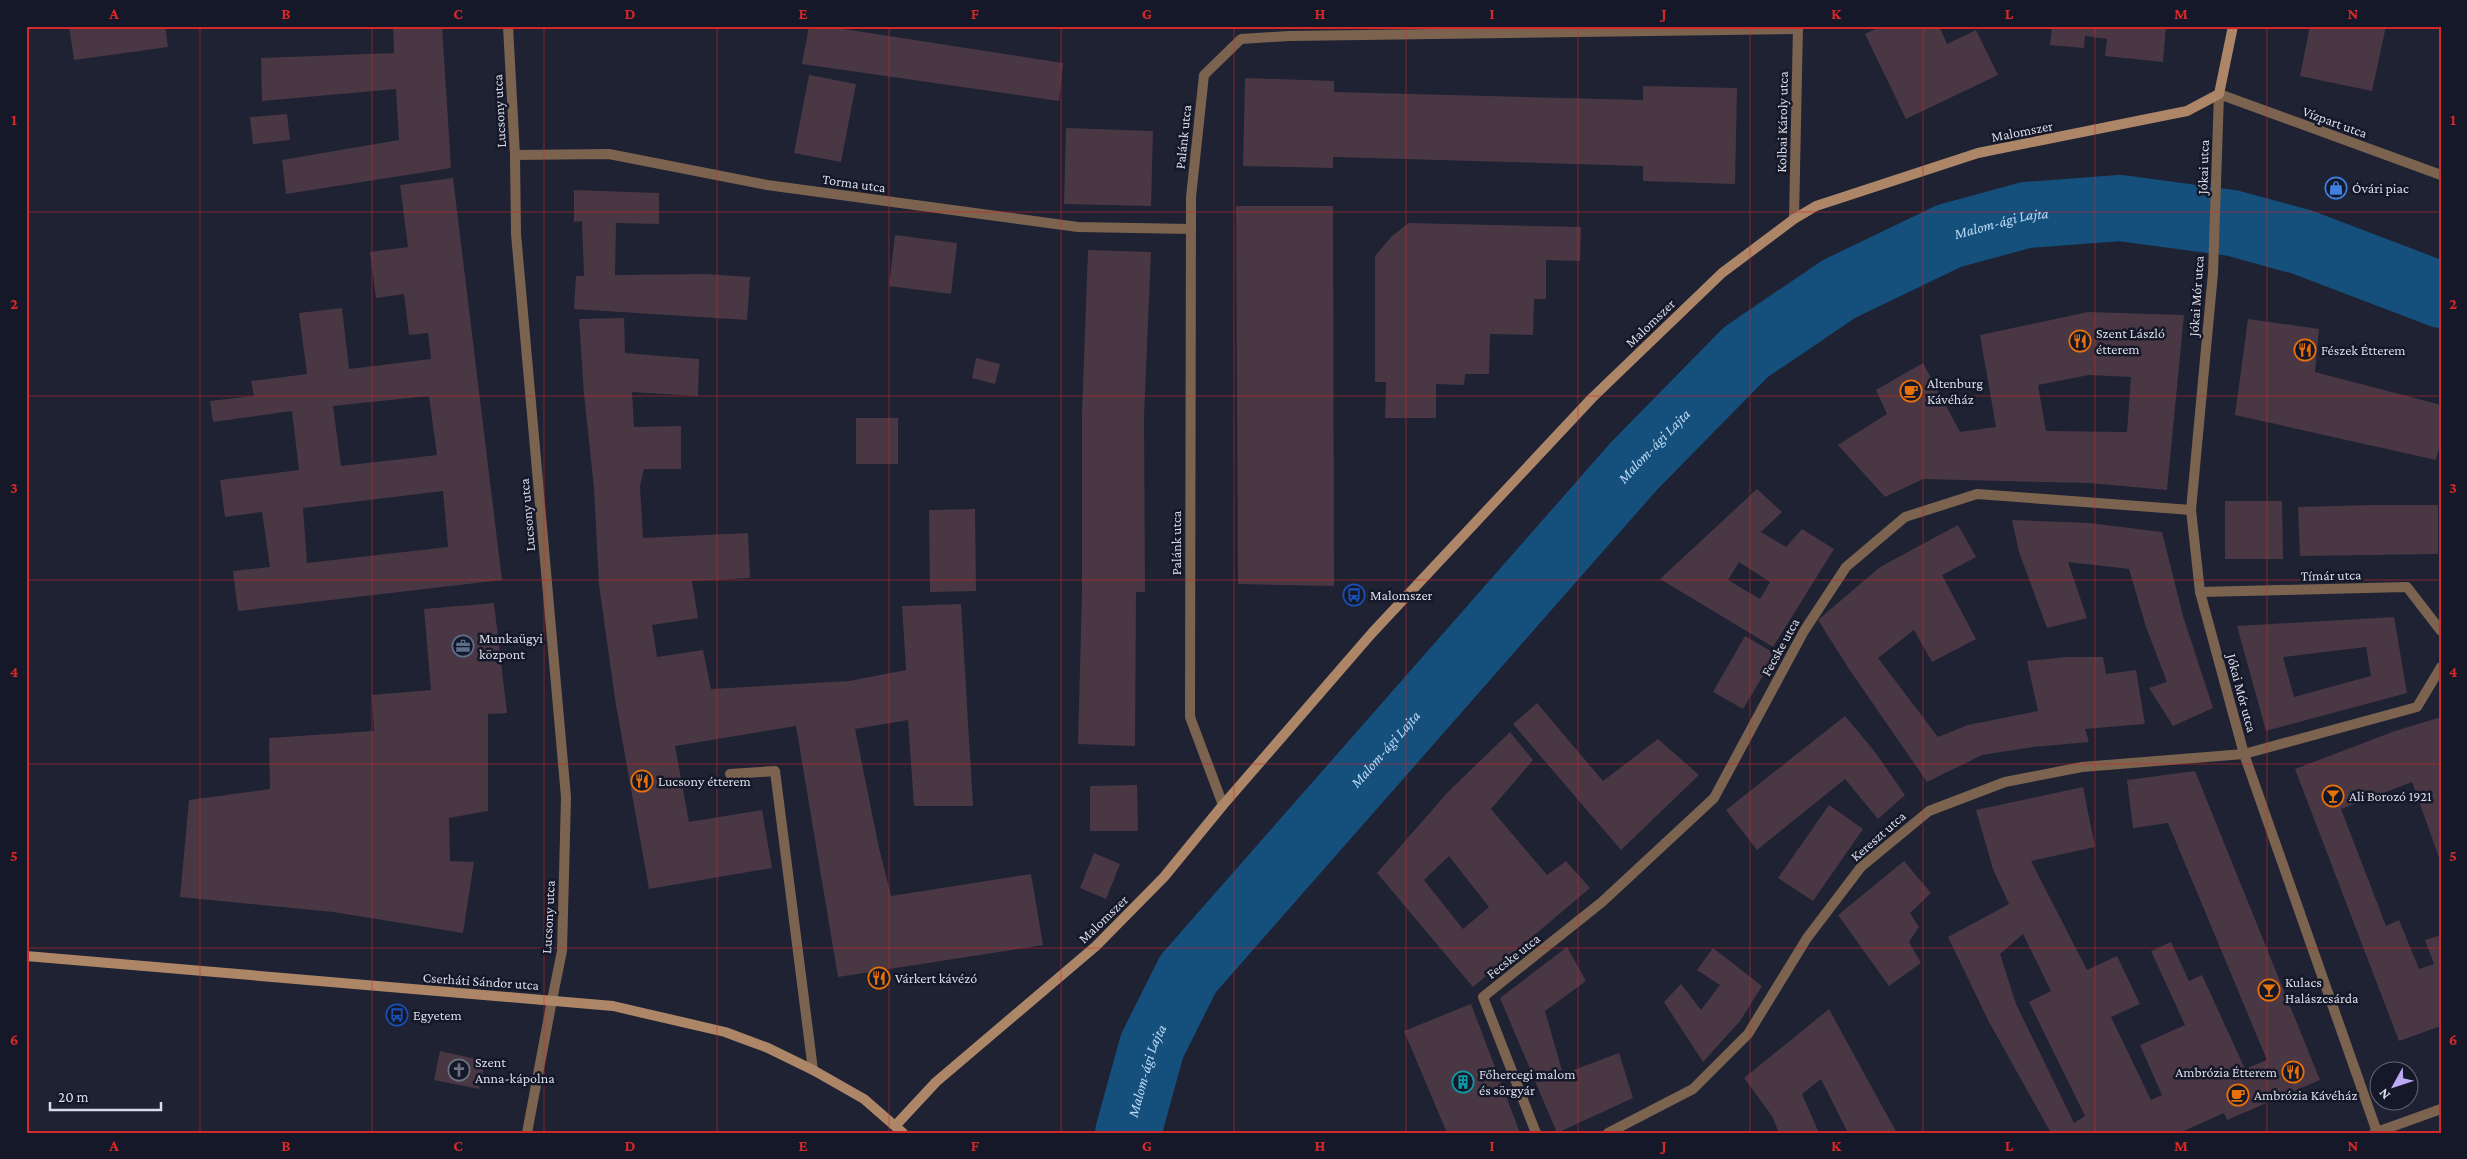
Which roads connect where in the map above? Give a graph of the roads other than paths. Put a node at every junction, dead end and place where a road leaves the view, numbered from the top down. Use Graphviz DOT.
graph roads {
  1 [pos="508,26"];
  2 [pos="2233,26"];
  3 [pos="1798,28"];
  4 [pos="2219,94"];
  5 [pos="515,155"];
  6 [pos="2441,176"];
  7 [pos="1794,219"];
  8 [pos="1191,229"];
  9 [pos="2213,242"];
  10 [pos="2191,510"];
  11 [pos="2200,592"];
  12 [pos="2441,632"];
  13 [pos="2441,667"];
  14 [pos="2244,754"];
  15 [pos="730,774"];
  16 [pos="1223,805"];
  17 [pos="26,956"];
  18 [pos="552,1000"];
  19 [pos="813,1070"];
  20 [pos="2441,1109"];
  21 [pos="899,1129"];
  22 [pos="2376,1132"];
  23 [pos="527,1133"];
  24 [pos="1536,1133"];
  25 [pos="1608,1133"];
  1 -- 5 [label="street, Lucsony utca"];
  2 -- 4 [label="street"];
  3 -- 7 [label="street, Kolbai Károly utca"];
  3 -- 8 [label="street, Palánk utca"];
  4 -- 6 [label="street, Vízpart utca"];
  4 -- 7 [label="street, Malomszer"];
  4 -- 9 [label="street, Jókai utca"];
  5 -- 8 [label="street, Torma utca"];
  5 -- 18 [label="street, Lucsony utca"];
  7 -- 16 [label="street, Malomszer"];
  8 -- 16 [label="street, Palánk utca"];
  9 -- 10 [label="street, Jókai Mór utca"];
  10 -- 11 [label="street, Jókai Mór utca"];
  10 -- 24 [label="street, Fecske utca"];
  11 -- 12 [label="street, Tímár utca"];
  11 -- 14 [label="street, Jókai Mór utca"];
  13 -- 14 [label="street"];
  14 -- 22 [label="street, Jókai Mór utca"];
  14 -- 25 [label="street, Kereszt utca"];
  15 -- 19 [label="street"];
  16 -- 21 [label="street, Malomszer"];
  17 -- 18 [label="street, Cserháti Sándor utca"];
  18 -- 19 [label="street, Cserháti Sándor utca"];
  18 -- 23 [label="street, Lucsony utca"];
  19 -- 21 [label="street, Cserháti Sándor utca"];
  20 -- 22 [label="street"];
}
